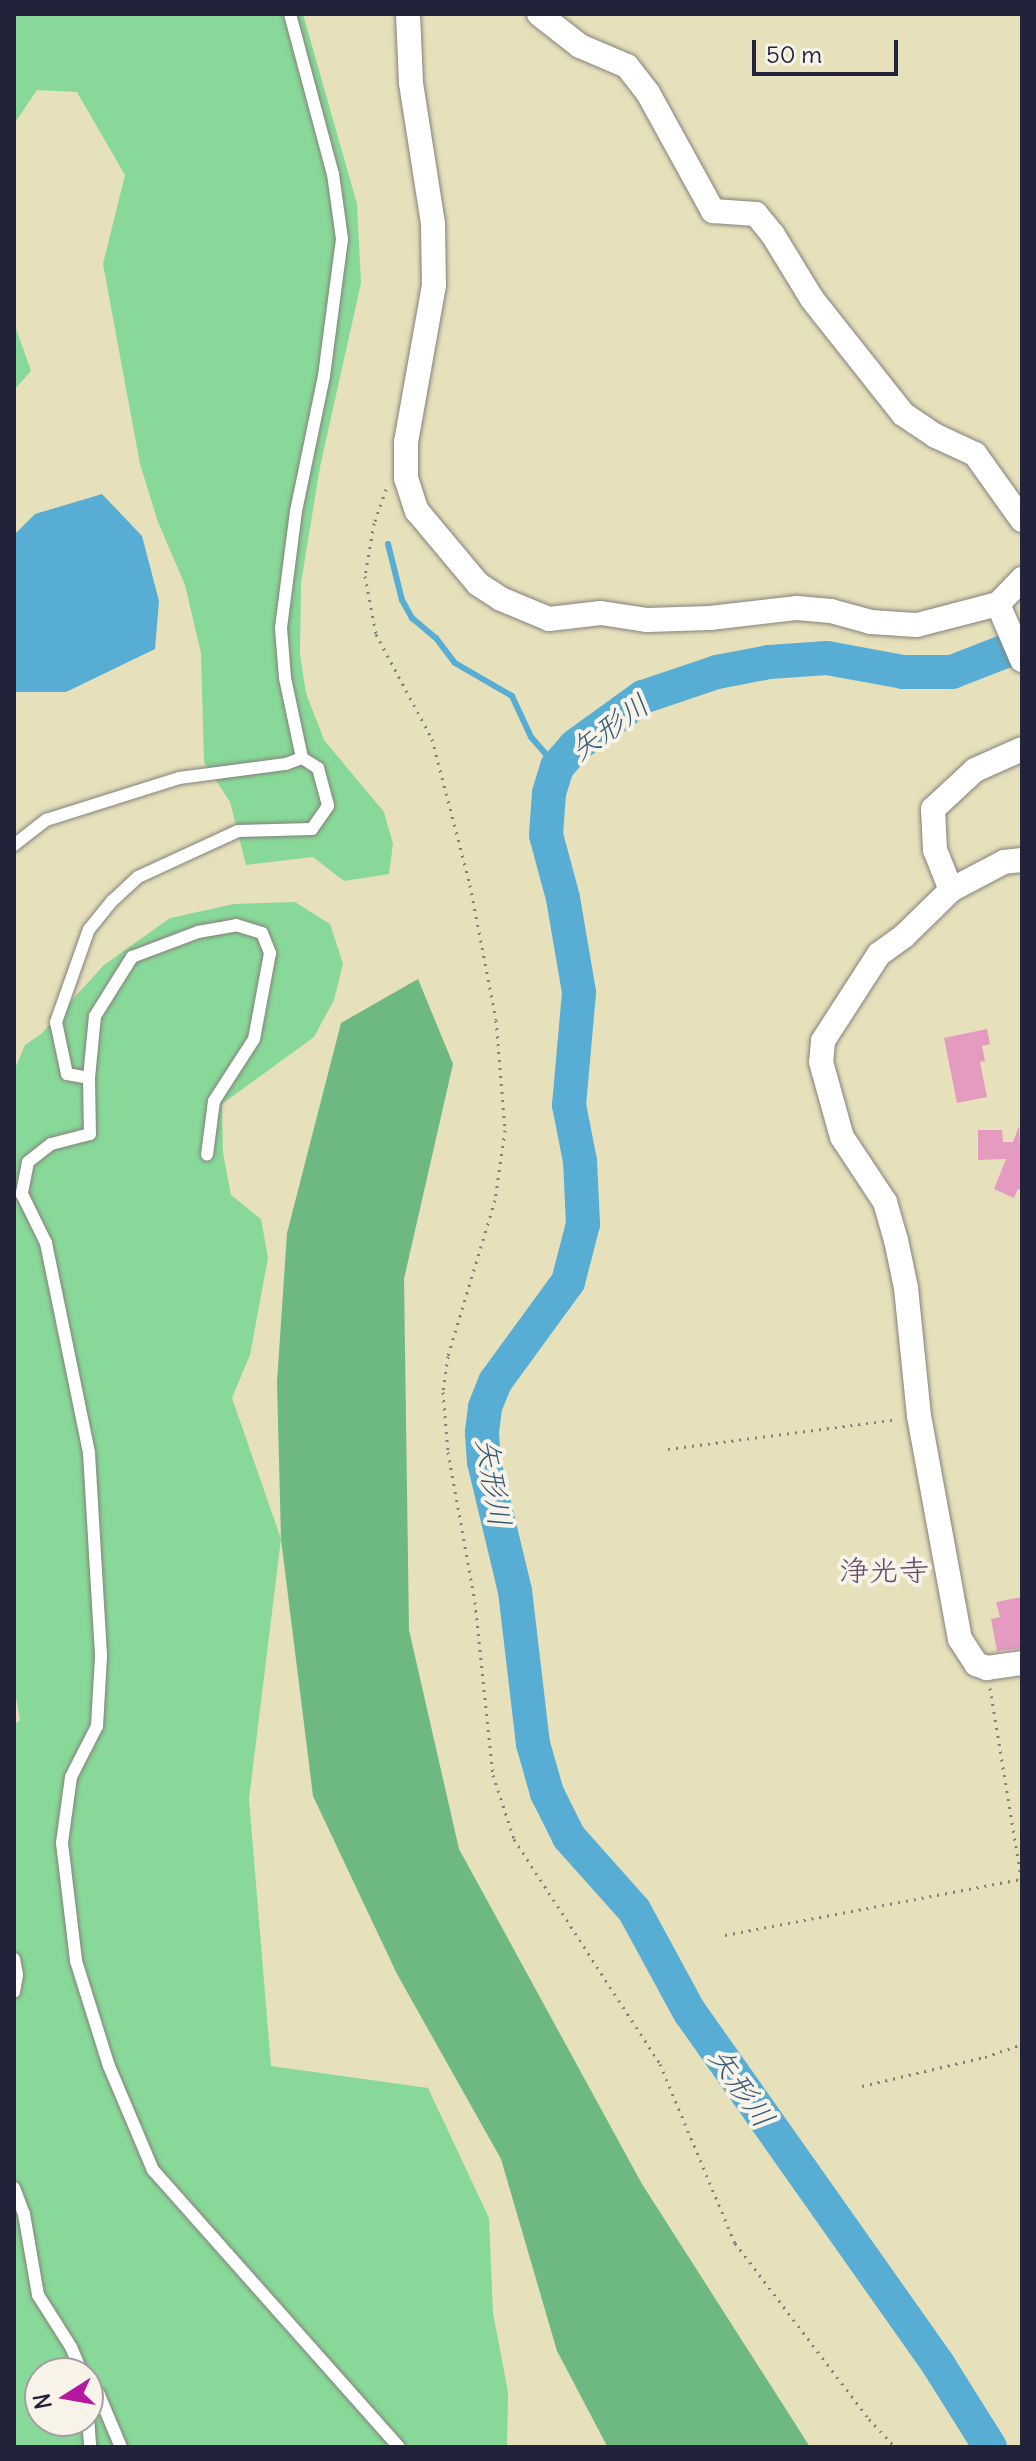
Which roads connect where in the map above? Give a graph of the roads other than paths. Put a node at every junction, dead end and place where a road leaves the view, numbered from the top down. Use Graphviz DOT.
graph roads {
  1 [pos="290,14"];
  2 [pos="408,14"];
  3 [pos="539,14"];
  4 [pos="1022,520"];
  5 [pos="1022,579"];
  6 [pos="998,604"];
  7 [pos="1022,660"];
  8 [pos="1022,749"];
  9 [pos="302,758"];
  10 [pos="14,845"];
  11 [pos="1022,860"];
  12 [pos="951,890"];
  13 [pos="89,1078"];
  14 [pos="207,1155"];
  15 [pos="1022,1663"];
  16 [pos="14,1959"];
  17 [pos="14,1992"];
  18 [pos="14,2188"];
  19 [pos="75,2357"];
  20 [pos="104,2407"];
  21 [pos="121,2447"];
  22 [pos="399,2447"];
  1 -- 9 [label="lane"];
  2 -- 6 [label="street"];
  3 -- 4 [label="street"];
  5 -- 6 [label="street"];
  6 -- 7 [label="street"];
  8 -- 12 [label="street"];
  9 -- 10 [label="lane"];
  9 -- 13 [label="lane"];
  11 -- 12 [label="street"];
  12 -- 15 [label="street"];
  13 -- 14 [label="lane"];
  13 -- 22 [label="lane"];
  16 -- 17 [label="lane"];
  18 -- 19 [label="lane"];
  20 -- 21 [label="lane"];
}
